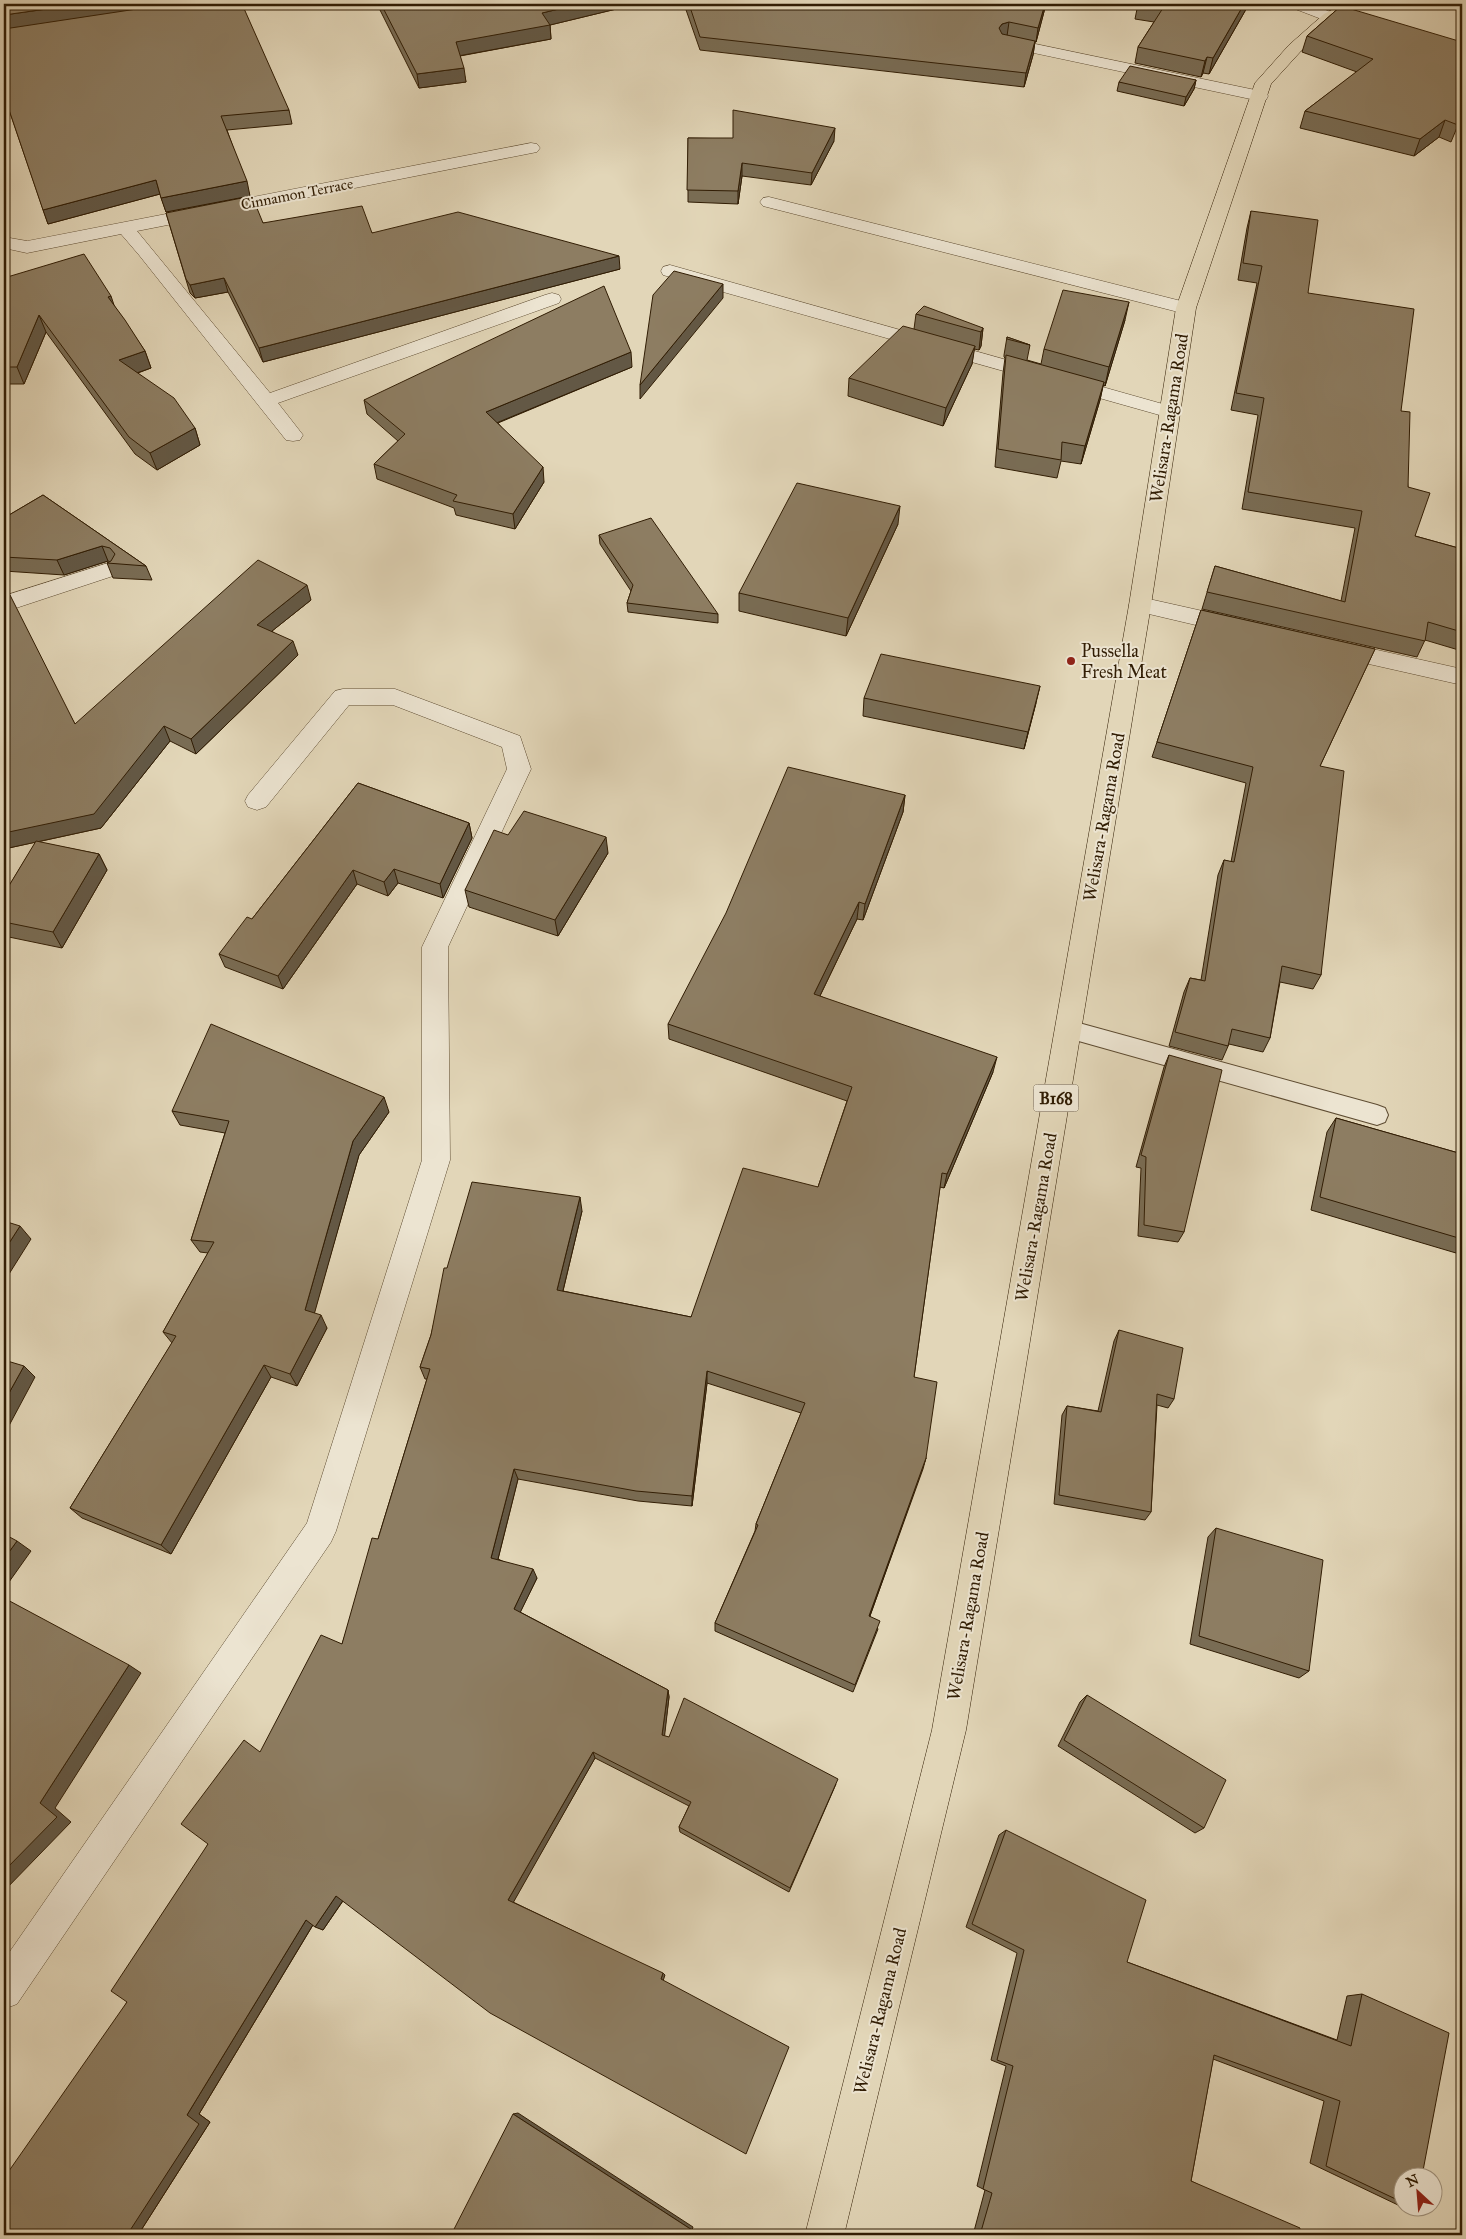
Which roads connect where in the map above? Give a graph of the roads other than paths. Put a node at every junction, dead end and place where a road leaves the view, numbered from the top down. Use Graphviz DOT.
graph roads {
  1 [pos="1296,4"];
  2 [pos="1355,4"];
  3 [pos="1330,17"];
  4 [pos="1007,43"];
  5 [pos="1260,96"];
  6 [pos="531,148"];
  7 [pos="769,202"];
  8 [pos="125,228"];
  9 [pos="4,243"];
  10 [pos="670,271"];
  11 [pos="552,299"];
  12 [pos="1186,308"];
  13 [pos="265,401"];
  14 [pos="1170,412"];
  15 [pos="293,435"];
  16 [pos="108,570"];
  17 [pos="4,604"];
  18 [pos="1140,605"];
  19 [pos="1254,631"];
  20 [pos="1321,645"];
  21 [pos="1462,677"];
  22 [pos="257,801"];
  23 [pos="1068,1029"];
  24 [pos="1377,1115"];
  25 [pos="4,1991"];
  26 [pos="824,2235"];
  1 -- 3 [label="street"];
  2 -- 3 [label="main road, Welisara-Ragama Road / B168"];
  3 -- 5 [label="main road, Welisara-Ragama Road / B168"];
  4 -- 5 [label="street"];
  5 -- 12 [label="main road, Welisara-Ragama Road / B168"];
  6 -- 8 [label="street, Cinnamon Terrace"];
  7 -- 12 [label="street"];
  8 -- 9 [label="street, Cinnamon Terrace"];
  8 -- 13 [label="street"];
  10 -- 14 [label="street"];
  11 -- 13 [label="street"];
  12 -- 14 [label="main road, Welisara-Ragama Road / B168"];
  13 -- 15 [label="street"];
  14 -- 18 [label="main road, Welisara-Ragama Road / B168"];
  16 -- 17 [label="street"];
  18 -- 19 [label="street"];
  18 -- 23 [label="main road, Welisara-Ragama Road / B168"];
  20 -- 21 [label="street"];
  22 -- 25 [label="street"];
  23 -- 24 [label="lane"];
  23 -- 26 [label="main road, Welisara-Ragama Road / B168"];
}
